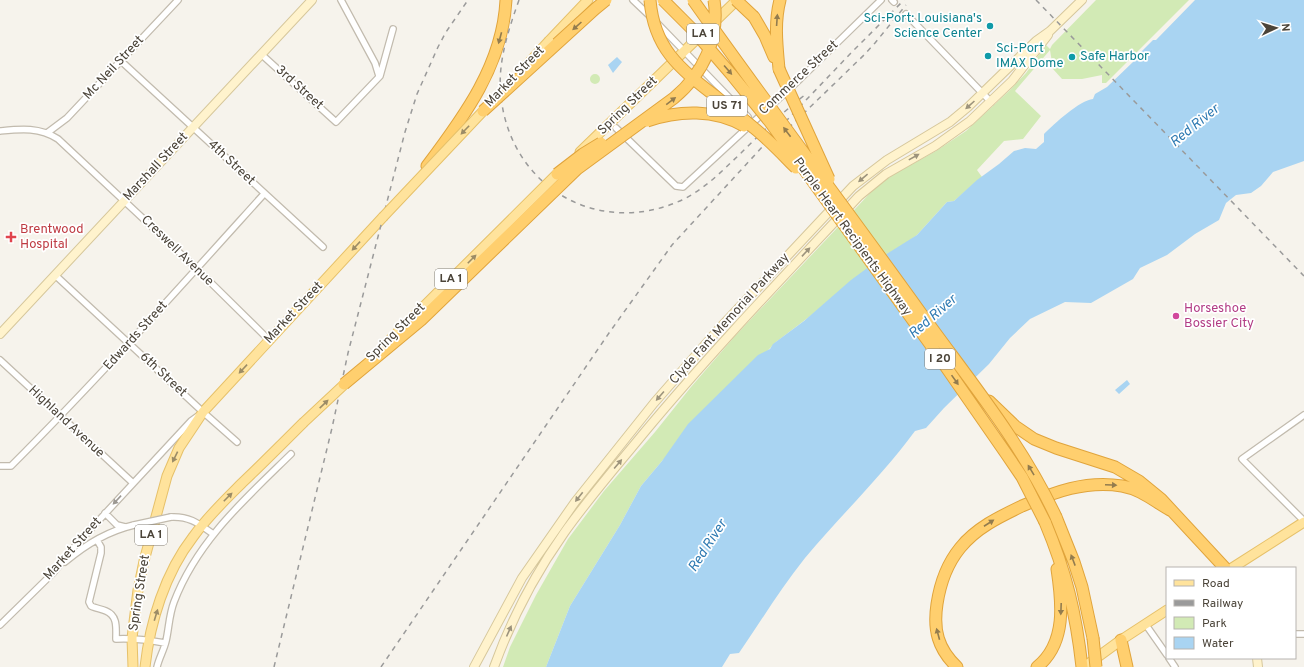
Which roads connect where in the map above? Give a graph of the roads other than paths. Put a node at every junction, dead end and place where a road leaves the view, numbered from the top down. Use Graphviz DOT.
graph roads {
  1 [pos="178,0"];
  2 [pos="312,0"];
  3 [pos="341,0"];
  4 [pos="506,0"];
  5 [pos="588,0"];
  6 [pos="606,0"];
  7 [pos="633,0"];
  8 [pos="650,0"];
  9 [pos="663,0"];
  10 [pos="693,0"];
  11 [pos="714,0"];
  12 [pos="737,0"];
  13 [pos="780,0"];
  14 [pos="881,0"];
  15 [pos="1082,0"];
  16 [pos="906,14"];
  17 [pos="715,22"];
  18 [pos="393,29"];
  19 [pos="1050,31"];
  20 [pos="684,52"];
  21 [pos="261,54"];
  22 [pos="121,60"];
  23 [pos="779,69"];
  24 [pos="380,76"];
  25 [pos="983,94"];
  26 [pos="991,102"];
  27 [pos="483,111"];
  28 [pos="753,122"];
  29 [pos="193,128"];
  30 [pos="616,128"];
  31 [pos="0,130"];
  32 [pos="47,133"];
  33 [pos="778,150"];
  34 [pos="557,174"];
  35 [pos="415,182"];
  36 [pos="264,194"];
  37 [pos="831,198"];
  38 [pos="124,201"];
  39 [pos="323,247"];
  40 [pos="197,268"];
  41 [pos="56,275"];
  42 [pos="0,334"];
  43 [pos="269,340"];
  44 [pos="129,343"];
  45 [pos="0,360"];
  46 [pos="967,377"];
  47 [pos="344,384"];
  48 [pos="203,412"];
  49 [pos="1304,415"];
  50 [pos="60,416"];
  51 [pos="237,442"];
  52 [pos="291,454"];
  53 [pos="0,466"];
  54 [pos="133,483"];
  55 [pos="1170,510"];
  56 [pos="105,513"];
  57 [pos="1304,521"];
  58 [pos="127,526"];
  59 [pos="201,526"];
  60 [pos="213,534"];
  61 [pos="97,540"];
  62 [pos="1054,543"];
  63 [pos="1224,567"];
  64 [pos="1234,567"];
  65 [pos="53,573"];
  66 [pos="1166,611"];
  67 [pos="1146,624"];
  68 [pos="0,625"];
  69 [pos="132,638"];
  70 [pos="149,640"];
  71 [pos="1122,640"];
  72 [pos="165,643"];
  73 [pos="1166,654"];
  74 [pos="132,667"];
  75 [pos="145,667"];
  76 [pos="157,667"];
  77 [pos="474,667"];
  78 [pos="494,667"];
  79 [pos="957,667"];
  80 [pos="1037,667"];
  81 [pos="1083,667"];
  82 [pos="1096,667"];
  83 [pos="1127,667"];
  1 -- 22 [label="street, Mc Neil Street"];
  2 -- 21 [label="main road, Marshall Street"];
  3 -- 24 [label="street"];
  4 -- 35 [label="highway, one-way, bridge"];
  5 -- 27 [label="main road, Market Street / LA 1, bridge"];
  6 -- 27 [label="highway, one-way, bridge"];
  7 -- 20 [label="street"];
  8 -- 33 [label="highway, US 71, bridge"];
  9 -- 37 [label="highway, Purple Heart Recipients Highway / I 20, one-way, bridge"];
  37 -- 10 [label="highway, Purple Heart Recipients Highway / I 20, one-way, bridge"];
  11 -- 17 [label="highway, bridge"];
  12 -- 17 [label="main road, Spring Street / LA 1"];
  12 -- 23 [label="highway, bridge"];
  23 -- 13 [label="highway, one-way"];
  14 -- 28 [label="street, Commerce Street"];
  15 -- 19 [label="main road, Clyde Fant Memorial Parkway"];
  16 -- 25 [label="street"];
  17 -- 20 [label="main road, Spring Street / LA 1"];
  47 -- 17 [label="highway, one-way, bridge"];
  18 -- 24 [label="street"];
  19 -- 25 [label="main road, Clyde Fant Memorial Parkway"];
  19 -- 26 [label="main road, Clyde Fant Memorial Parkway"];
  20 -- 28 [label="street"];
  20 -- 34 [label="main road, Spring Street / LA 1, bridge"];
  21 -- 24 [label="street, 3rd Street"];
  21 -- 29 [label="main road, Marshall Street"];
  22 -- 29 [label="street, 4th Street"];
  22 -- 32 [label="street, Mc Neil Street"];
  23 -- 37 [label="highway, bridge"];
  25 -- 26 [label="street"];
  25 -- 77 [label="main road, Clyde Fant Memorial Parkway, one-way"];
  78 -- 26 [label="main road, Clyde Fant Memorial Parkway, one-way"];
  27 -- 35 [label="main road, Market Street / LA 1, one-way, bridge"];
  28 -- 30 [label="street, Commerce Street"];
  29 -- 36 [label="street, 4th Street"];
  29 -- 38 [label="main road, Marshall Street"];
  31 -- 32 [label="street, Creswell Avenue"];
  32 -- 38 [label="street, Creswell Avenue"];
  33 -- 34 [label="highway, bridge"];
  33 -- 37 [label="highway, US 71, bridge"];
  47 -- 34 [label="main road, Spring Street / LA 1, one-way, bridge"];
  35 -- 43 [label="main road, Market Street / LA 1, one-way, bridge"];
  36 -- 39 [label="street, 4th Street"];
  36 -- 40 [label="street, Edwards Street"];
  37 -- 46 [label="highway, Purple Heart Recipients Highway / I 20, bridge"];
  37 -- 62 [label="highway, Purple Heart Recipients Highway / I 20, one-way, bridge"];
  38 -- 40 [label="street, Creswell Avenue"];
  38 -- 41 [label="main road, Marshall Street"];
  40 -- 43 [label="street, Creswell Avenue"];
  40 -- 44 [label="street, Edwards Street"];
  41 -- 42 [label="main road, Marshall Street"];
  41 -- 44 [label="street, 6th Street"];
  43 -- 48 [label="main road, Market Street / LA 1, one-way"];
  44 -- 48 [label="street, 6th Street"];
  44 -- 50 [label="street, Edwards Street"];
  45 -- 50 [label="street, Highland Avenue"];
  46 -- 55 [label="highway, bridge"];
  82 -- 46 [label="highway, Purple Heart Recipients Highway / I 20, one-way, bridge"];
  59 -- 47 [label="main road, Spring Street / LA 1, one-way, bridge"];
  48 -- 51 [label="street, 6th Street"];
  48 -- 54 [label="street, Market Street"];
  48 -- 69 [label="main road, Spring Street / LA 1, one-way"];
  49 -- 57 [label="street"];
  50 -- 53 [label="street, Edwards Street"];
  50 -- 54 [label="street, Highland Avenue"];
  52 -- 60 [label="street"];
  54 -- 56 [label="street, Market Street, one-way"];
  55 -- 63 [label="highway"];
  79 -- 55 [label="highway, one-way"];
  56 -- 58 [label="street"];
  56 -- 65 [label="street, Market Street"];
  57 -- 64 [label="main road"];
  58 -- 59 [label="street, bridge"];
  58 -- 61 [label="street"];
  59 -- 60 [label="street"];
  70 -- 59 [label="main road, Spring Street / LA 1, one-way"];
  60 -- 72 [label="street"];
  61 -- 65 [label="street"];
  61 -- 69 [label="street"];
  62 -- 80 [label="highway, one-way"];
  62 -- 81 [label="highway, Purple Heart Recipients Highway / I 20"];
  65 -- 68 [label="street, Market Street"];
  66 -- 67 [label="main road"];
  67 -- 71 [label="main road"];
  67 -- 73 [label="street"];
  69 -- 70 [label="street"];
  69 -- 74 [label="main road, Spring Street / LA 1"];
  70 -- 72 [label="street"];
  70 -- 75 [label="main road, Spring Street / LA 1"];
  71 -- 81 [label="main road"];
  71 -- 83 [label="highway"];
  72 -- 76 [label="street"];
}
